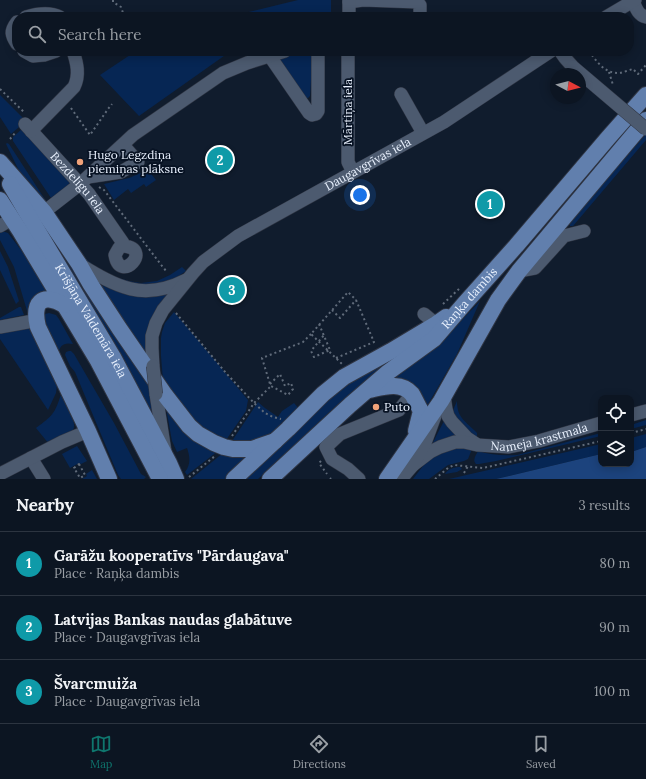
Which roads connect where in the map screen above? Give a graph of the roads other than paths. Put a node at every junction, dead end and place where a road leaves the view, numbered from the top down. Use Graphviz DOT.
graph roads {
  1 [pos="349,1"];
  2 [pos="634,1"];
  3 [pos="349,12"];
  4 [pos="420,12"];
  5 [pos="615,12"];
  6 [pos="646,17"];
  7 [pos="74,56"];
  8 [pos="267,56"];
  9 [pos="271,56"];
  10 [pos="318,56"];
  11 [pos="348,56"];
  12 [pos="543,56"];
  13 [pos="563,56"];
  14 [pos="401,94"];
  15 [pos="646,95"];
  16 [pos="646,120"];
  17 [pos="646,129"];
  18 [pos="423,133"];
  19 [pos="123,145"];
  20 [pos="0,163"];
  21 [pos="353,172"];
  22 [pos="84,181"];
  23 [pos="0,200"];
  24 [pos="44,212"];
  25 [pos="6,223"];
  26 [pos="584,231"];
  27 [pos="123,246"];
  28 [pos="79,264"];
  29 [pos="519,271"];
  30 [pos="188,279"];
  31 [pos="465,303"];
  32 [pos="64,305"];
  33 [pos="37,322"];
  34 [pos="0,327"];
  35 [pos="368,390"];
  36 [pos="412,394"];
  37 [pos="442,398"];
  38 [pos="646,411"];
  39 [pos="634,414"];
  40 [pos="598,425"];
  41 [pos="88,431"];
  42 [pos="275,441"];
  43 [pos="412,442"];
  44 [pos="477,445"];
  45 [pos="31,458"];
  46 [pos="413,465"];
  47 [pos="163,468"];
  48 [pos="0,474"];
  49 [pos="44,479"];
  50 [pos="109,479"];
  51 [pos="176,479"];
  52 [pos="234,479"];
  53 [pos="270,479"];
  54 [pos="359,479"];
  55 [pos="387,479"];
  56 [pos="401,479"];
  1 -- 3 [label="street"];
  1 -- 4 [label="street"];
  2 -- 5 [label="street"];
  2 -- 6 [label="street"];
  7 -- 22 [label="street, Bezdelīgu iela"];
  8 -- 19 [label="street"];
  9 -- 10 [label="street"];
  11 -- 21 [label="street, Mārtiņa iela"];
  12 -- 18 [label="street, Daugavgrīvas iela"];
  13 -- 17 [label="street, bridge"];
  14 -- 18 [label="street"];
  15 -- 31 [label="main road, Raņķa dambis"];
  16 -- 29 [label="main road, Raņķa dambis"];
  18 -- 21 [label="street, Daugavgrīvas iela"];
  19 -- 22 [label="street"];
  19 -- 22 [label="street"];
  20 -- 24 [label="main road"];
  20 -- 47 [label="main road, Krišjāņa Valdemāra iela"];
  21 -- 30 [label="street, Daugavgrīvas iela"];
  22 -- 24 [label="street"];
  22 -- 27 [label="street, Bezdelīgu iela"];
  23 -- 25 [label="main road, Krišjāņa Valdemāra iela"];
  24 -- 28 [label="main road"];
  25 -- 32 [label="main road, Krišjāņa Valdemāra iela"];
  26 -- 29 [label="street"];
  28 -- 30 [label="street, Daugavgrīvas iela"];
  28 -- 42 [label="main road"];
  29 -- 37 [label="main road, Raņķa dambis"];
  30 -- 47 [label="street, Daugavgrīvas iela, bridge"];
  31 -- 35 [label="main road, Raņķa dambis"];
  31 -- 42 [label="main road"];
  32 -- 33 [label="main road"];
  32 -- 47 [label="main road, Krišjāņa Valdemāra iela"];
  33 -- 34 [label="street"];
  33 -- 41 [label="main road"];
  35 -- 36 [label="main road"];
  35 -- 53 [label="main road, Raņķa dambis"];
  36 -- 43 [label="main road"];
  36 -- 54 [label="street"];
  37 -- 43 [label="main road, Raņķa dambis"];
  37 -- 44 [label="street, Nameja krastmala"];
  37 -- 46 [label="street, Raņķa dambis"];
  38 -- 39 [label="street"];
  40 -- 44 [label="street, Nameja krastmala"];
  41 -- 45 [label="street"];
  41 -- 50 [label="main road"];
  42 -- 52 [label="main road"];
  43 -- 55 [label="main road, Raņķa dambis"];
  44 -- 46 [label="street, Nameja krastmala"];
  45 -- 48 [label="street"];
  45 -- 49 [label="street"];
  46 -- 56 [label="street, Raņķa dambis"];
  47 -- 51 [label="main road, Krišjāņa Valdemāra iela"];
}
